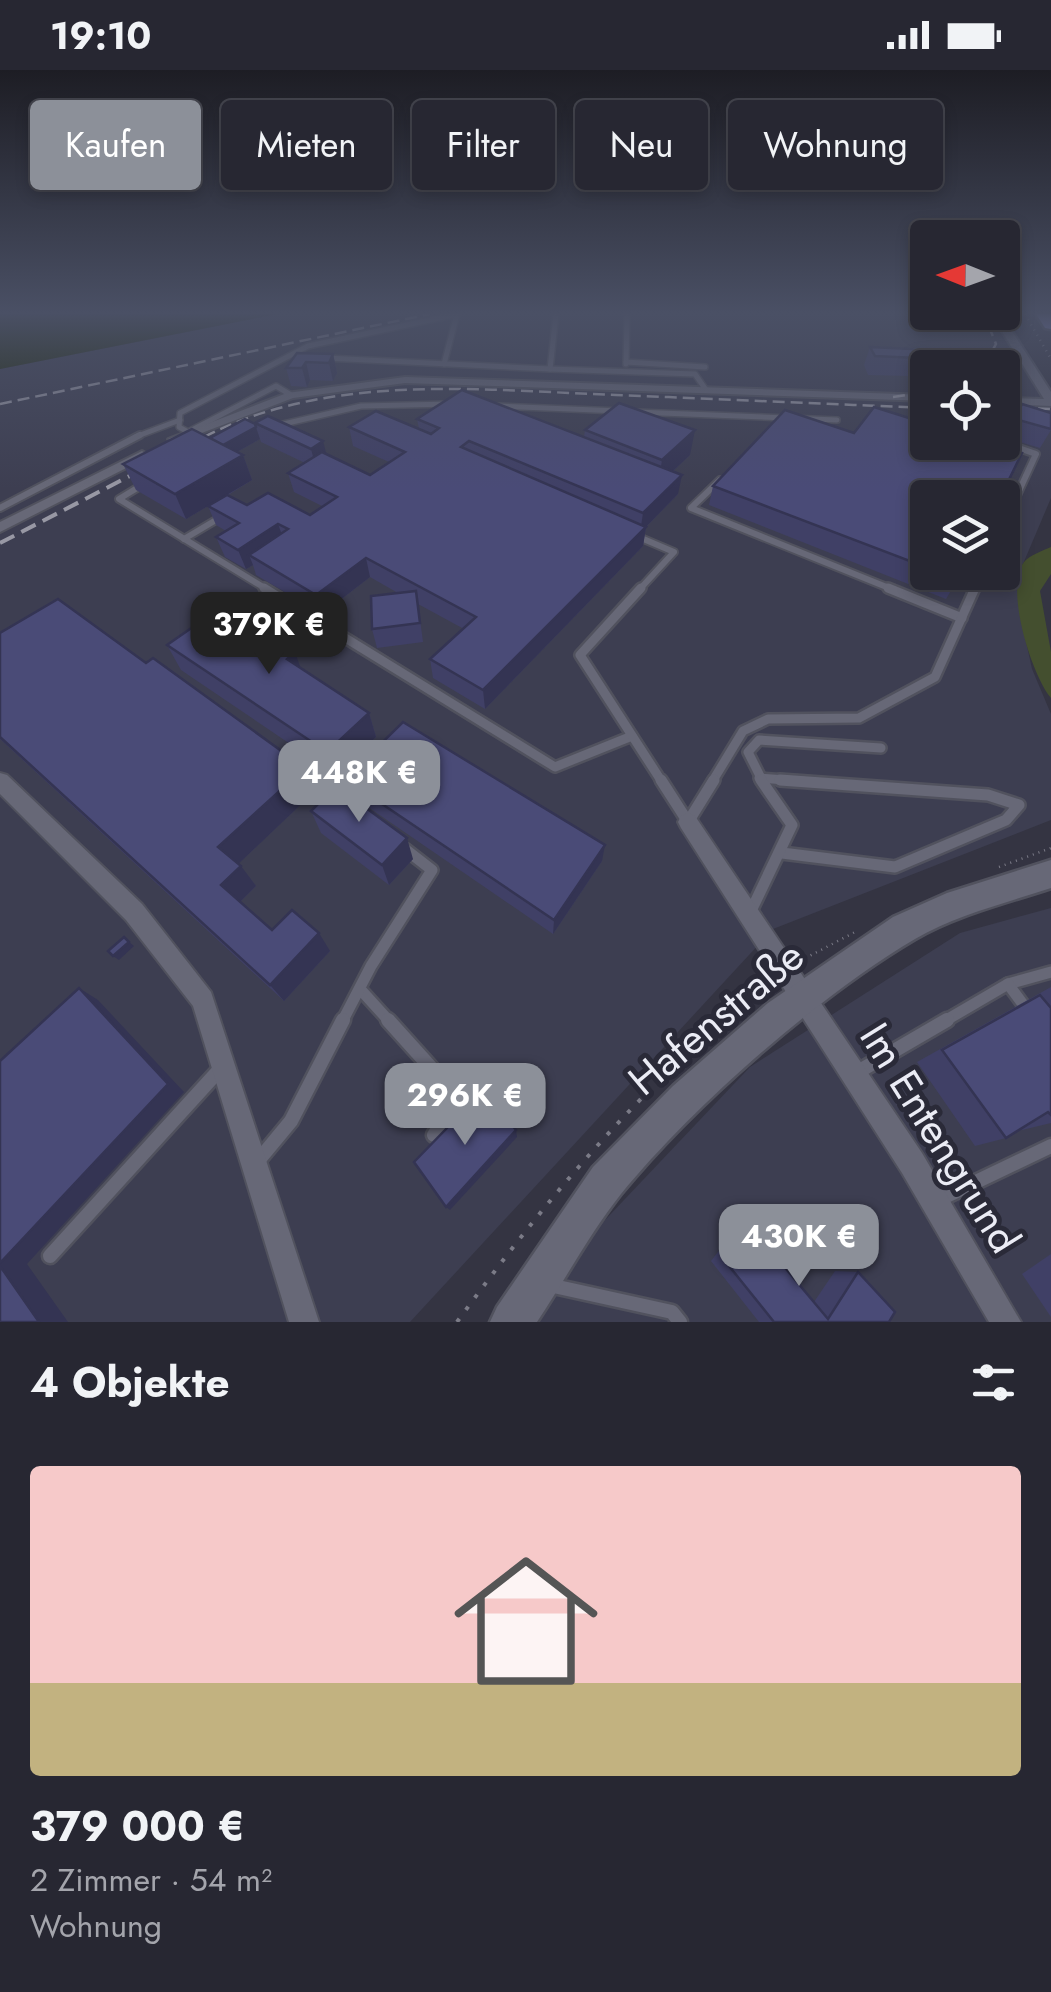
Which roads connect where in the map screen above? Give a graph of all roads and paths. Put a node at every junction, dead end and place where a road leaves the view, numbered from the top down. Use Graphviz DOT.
graph roads {
  1 [pos="262,372"];
  2 [pos="641,372"];
  3 [pos="1033,372"];
  4 [pos="695,374"];
  5 [pos="706,390"];
  6 [pos="910,397"];
  7 [pos="1020,401"];
  8 [pos="1051,402"];
  9 [pos="460,404"];
  10 [pos="479,405"];
  11 [pos="784,418"];
  12 [pos="180,420"];
  13 [pos="837,420"];
  14 [pos="261,421"];
  15 [pos="771,430"];
  16 [pos="188,432"];
  17 [pos="1020,449"];
  18 [pos="731,469"];
  19 [pos="152,478"];
  20 [pos="1020,489"];
  21 [pos="0,508"];
  22 [pos="229,512"];
  23 [pos="0,528"];
  24 [pos="619,528"];
  25 [pos="184,539"];
  26 [pos="974,590"];
  27 [pos="962,618"];
  28 [pos="632,736"];
  29 [pos="881,748"];
  30 [pos="759,778"];
  31 [pos="0,781"];
  32 [pos="688,822"];
  33 [pos="391,838"];
  34 [pos="782,853"];
  35 [pos="1051,874"];
  36 [pos="749,916"];
  37 [pos="1051,972"];
  38 [pos="1008,984"];
  39 [pos="360,988"];
  40 [pos="804,998"];
  41 [pos="1040,1026"];
  42 [pos="224,1065"];
  43 [pos="854,1074"];
  44 [pos="434,1135"];
  45 [pos="1051,1146"];
  46 [pos="256,1164"];
  47 [pos="935,1202"];
  48 [pos="50,1256"];
  49 [pos="537,1282"];
  50 [pos="304,1322"];
  51 [pos="512,1322"];
  52 [pos="680,1322"];
  53 [pos="1006,1322"];
  1 -- 12 [label="lane"];
  2 -- 4 [label="lane"];
  3 -- 8 [label="street"];
  4 -- 5 [label="lane"];
  5 -- 6 [label="street"];
  5 -- 16 [label="street"];
  7 -- 8 [label="street"];
  9 -- 14 [label="lane"];
  10 -- 11 [label="lane"];
  11 -- 13 [label="lane"];
  11 -- 15 [label="lane"];
  12 -- 16 [label="lane"];
  12 -- 21 [label="lane"];
  16 -- 23 [label="street"];
  17 -- 20 [label="lane"];
  18 -- 27 [label="lane"];
  19 -- 25 [label="lane"];
  22 -- 25 [label="lane"];
  24 -- 28 [label="lane"];
  25 -- 28 [label="lane"];
  26 -- 27 [label="lane"];
  27 -- 32 [label="lane"];
  28 -- 32 [label="lane"];
  29 -- 30 [label="lane"];
  30 -- 34 [label="lane"];
  30 -- 34 [label="lane"];
  31 -- 42 [label="street"];
  32 -- 36 [label="street, Im Entengrund"];
  33 -- 39 [label="lane"];
  34 -- 36 [label="lane"];
  35 -- 40 [label="street, Hafenstraße"];
  36 -- 40 [label="street, Im Entengrund"];
  37 -- 38 [label="lane"];
  38 -- 41 [label="lane"];
  38 -- 43 [label="lane"];
  39 -- 44 [label="lane"];
  39 -- 46 [label="lane"];
  40 -- 43 [label="street, Im Entengrund"];
  40 -- 49 [label="street, Hafenstraße"];
  42 -- 46 [label="street"];
  42 -- 48 [label="lane"];
  43 -- 47 [label="street, Im Entengrund"];
  45 -- 47 [label="lane"];
  46 -- 50 [label="street"];
  47 -- 53 [label="street, Im Entengrund"];
  49 -- 51 [label="street, Hafenstraße"];
  49 -- 52 [label="lane"];
}
